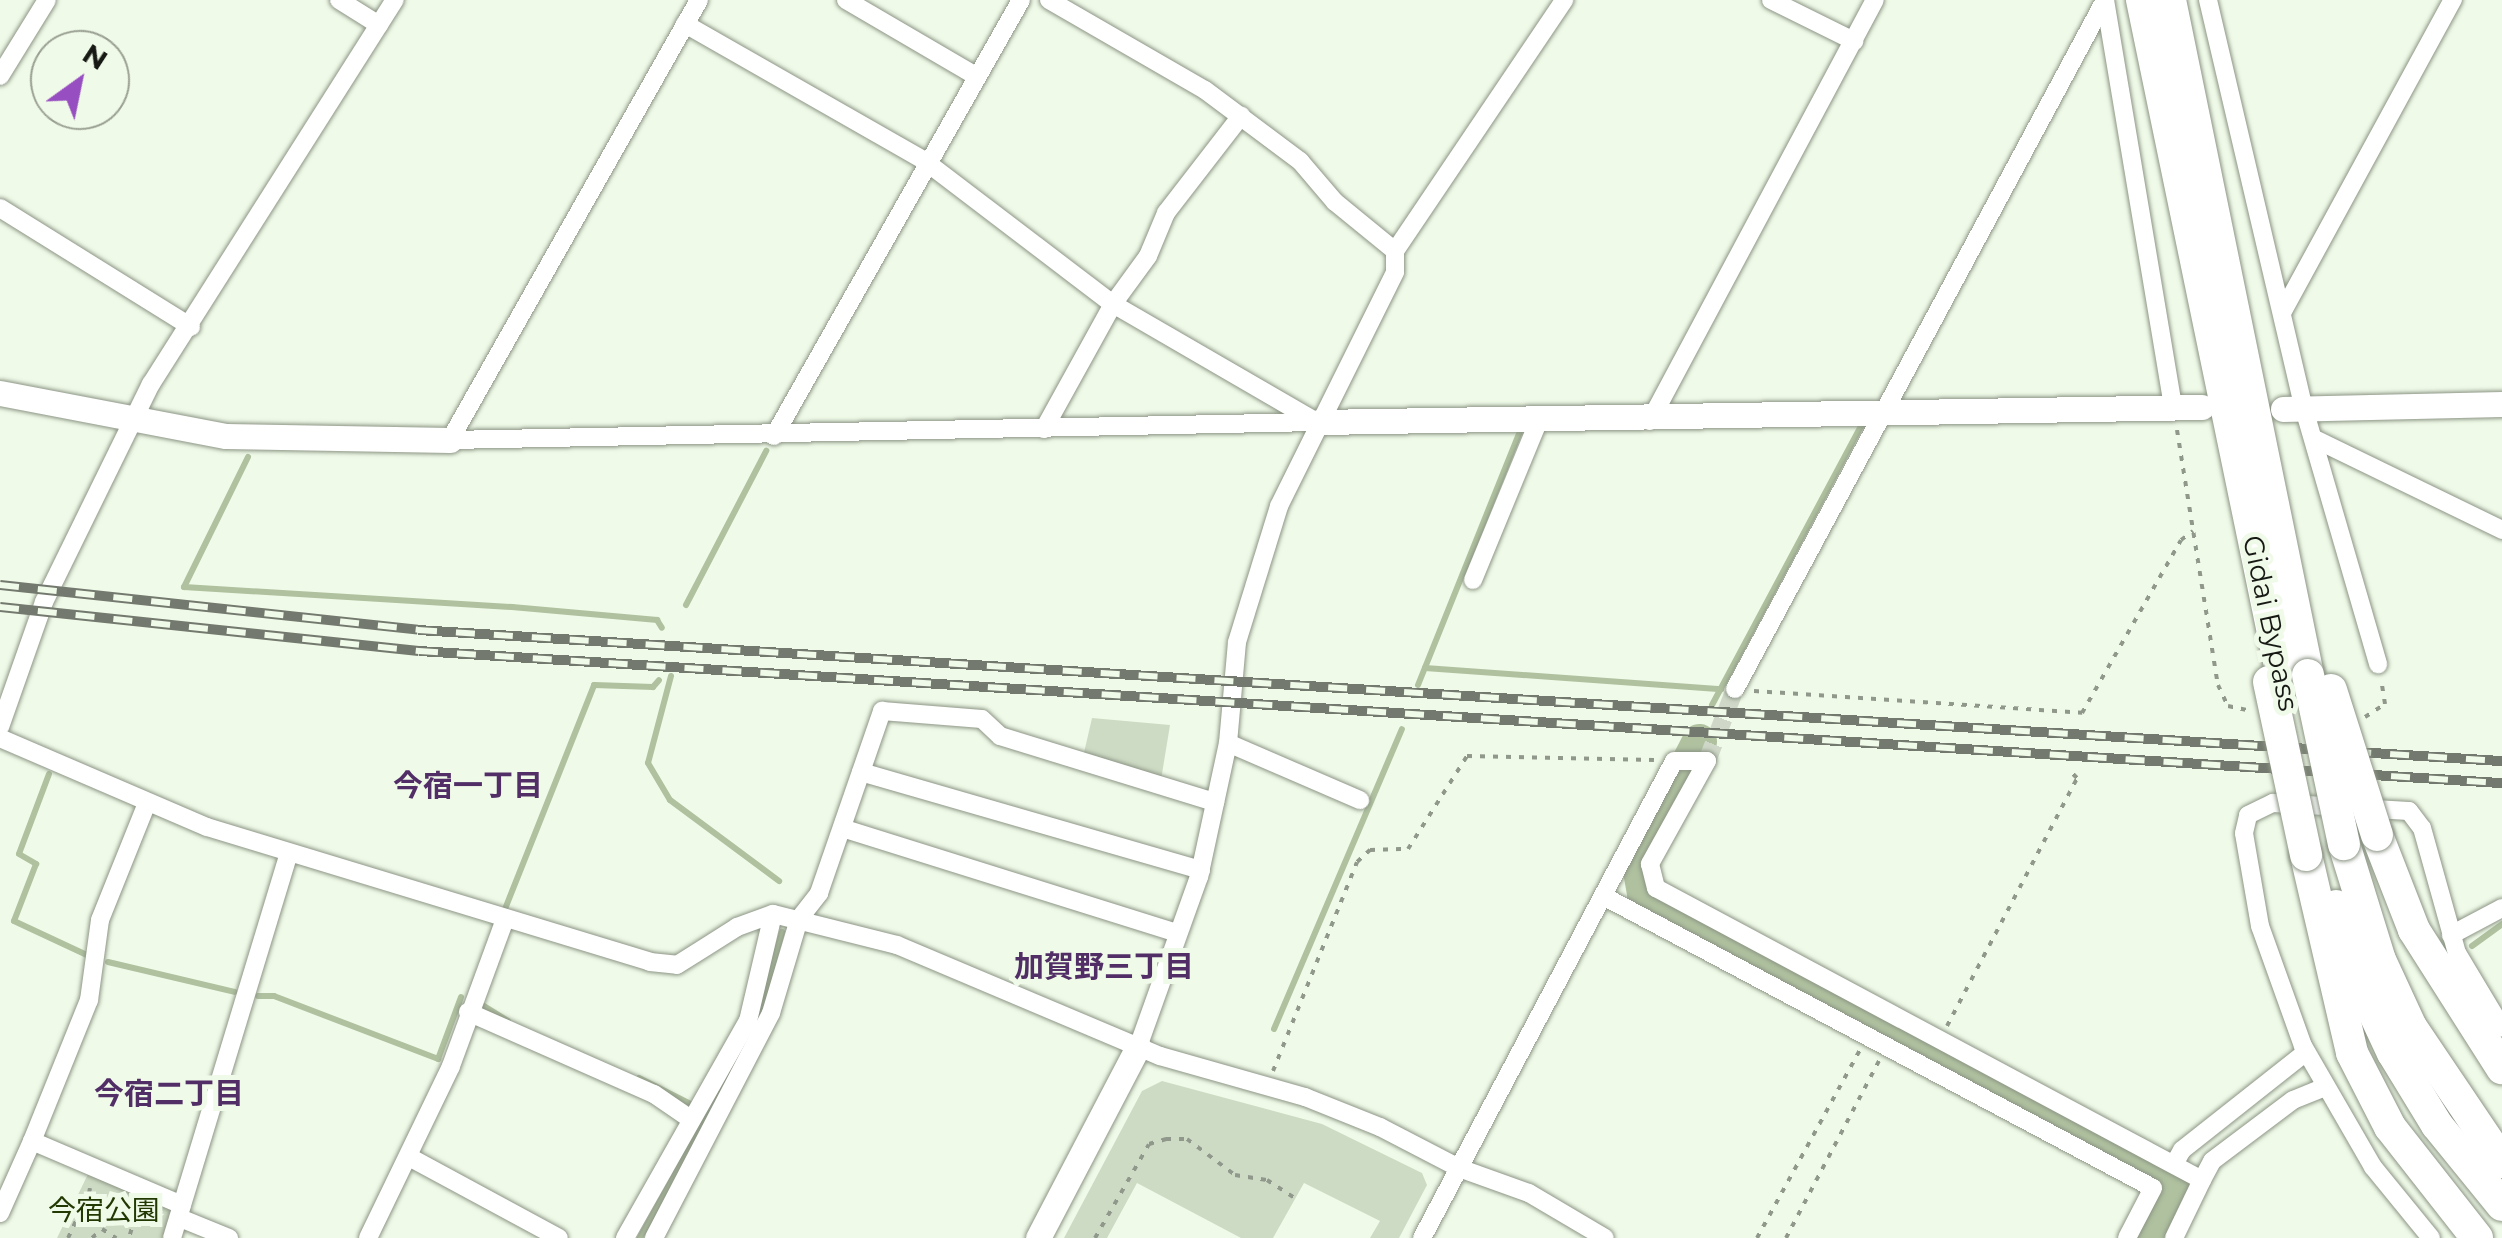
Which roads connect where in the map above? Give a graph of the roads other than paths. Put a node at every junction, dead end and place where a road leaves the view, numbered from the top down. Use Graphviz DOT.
graph roads {
  1 [pos="47,0"];
  2 [pos="339,0"];
  3 [pos="395,0"];
  4 [pos="699,0"];
  5 [pos="846,0"];
  6 [pos="1021,0"];
  7 [pos="1049,0"];
  8 [pos="1564,0"];
  9 [pos="1771,0"];
  10 [pos="1875,0"];
  11 [pos="2105,0"];
  12 [pos="2142,0"];
  13 [pos="2170,0"];
  14 [pos="2208,0"];
  15 [pos="2454,0"];
  16 [pos="685,24"];
  17 [pos="379,25"];
  18 [pos="1854,40"];
  19 [pos="0,76"];
  20 [pos="976,76"];
  21 [pos="1241,116"];
  22 [pos="925,161"];
  23 [pos="0,208"];
  24 [pos="1396,251"];
  25 [pos="1113,304"];
  26 [pos="2282,313"];
  27 [pos="191,328"];
  28 [pos="0,393"];
  29 [pos="2502,404"];
  30 [pos="2173,406"];
  31 [pos="2202,407"];
  32 [pos="2294,409"];
  33 [pos="1888,414"];
  34 [pos="134,421"];
  35 [pos="1650,421"];
  36 [pos="1319,422"];
  37 [pos="1538,422"];
  38 [pos="1044,429"];
  39 [pos="774,436"];
  40 [pos="450,440"];
  41 [pos="2317,440"];
  42 [pos="2502,530"];
  43 [pos="1473,580"];
  44 [pos="2378,664"];
  45 [pos="2296,677"];
  46 [pos="1734,689"];
  47 [pos="0,727"];
  48 [pos="0,738"];
  49 [pos="1228,742"];
  50 [pos="861,772"];
  51 [pos="1360,800"];
  52 [pos="1216,802"];
  53 [pos="147,803"];
  54 [pos="842,828"];
  55 [pos="2323,851"];
  56 [pos="288,854"];
  57 [pos="1201,870"];
  58 [pos="1605,897"];
  59 [pos="2502,908"];
  60 [pos="774,914"];
  61 [pos="799,919"];
  62 [pos="505,920"];
  63 [pos="1178,934"];
  64 [pos="2450,935"];
  65 [pos="468,1012"];
  66 [pos="2502,1028"];
  67 [pos="1138,1047"];
  68 [pos="2306,1052"];
  69 [pos="2502,1068"];
  70 [pos="2325,1087"];
  71 [pos="689,1118"];
  72 [pos="32,1141"];
  73 [pos="411,1158"];
  74 [pos="2502,1162"];
  75 [pos="2174,1164"];
  76 [pos="1459,1168"];
  77 [pos="2202,1180"];
  78 [pos="2502,1205"];
  79 [pos="0,1212"];
  80 [pos="181,1212"];
  81 [pos="172,1238"];
  82 [pos="229,1238"];
  83 [pos="368,1238"];
  84 [pos="560,1238"];
  85 [pos="624,1238"];
  86 [pos="654,1238"];
  87 [pos="1038,1238"];
  88 [pos="1422,1238"];
  89 [pos="1605,1238"];
  90 [pos="2127,1238"];
  91 [pos="2174,1238"];
  92 [pos="2431,1238"];
  93 [pos="2477,1238"];
  1 -- 19 [label="street"];
  2 -- 17 [label="street"];
  3 -- 17 [label="street"];
  4 -- 16 [label="street"];
  5 -- 20 [label="street"];
  6 -- 20 [label="street"];
  7 -- 21 [label="street"];
  8 -- 24 [label="street"];
  9 -- 18 [label="street"];
  10 -- 18 [label="street"];
  11 -- 30 [label="street"];
  11 -- 33 [label="street"];
  12 -- 45 [label="highway, Gidai Bypass"];
  13 -- 45 [label="highway, Gidai Bypass"];
  14 -- 26 [label="street"];
  15 -- 26 [label="street"];
  16 -- 22 [label="street"];
  16 -- 40 [label="street"];
  17 -- 27 [label="street"];
  18 -- 35 [label="street"];
  20 -- 22 [label="street"];
  21 -- 24 [label="street"];
  21 -- 25 [label="street"];
  22 -- 25 [label="street"];
  22 -- 39 [label="street"];
  23 -- 27 [label="street"];
  24 -- 36 [label="street"];
  25 -- 36 [label="street"];
  25 -- 38 [label="street"];
  26 -- 32 [label="street"];
  27 -- 34 [label="street"];
  28 -- 34 [label="street"];
  29 -- 32 [label="street"];
  30 -- 31 [label="street"];
  30 -- 33 [label="street"];
  32 -- 41 [label="street"];
  33 -- 35 [label="street"];
  33 -- 46 [label="street"];
  34 -- 40 [label="street"];
  34 -- 47 [label="street"];
  35 -- 37 [label="street"];
  36 -- 37 [label="street"];
  36 -- 38 [label="street"];
  36 -- 49 [label="street"];
  37 -- 43 [label="street"];
  38 -- 39 [label="street"];
  39 -- 40 [label="street"];
  41 -- 42 [label="street"];
  41 -- 44 [label="street"];
  45 -- 55 [label="highway, Gidai Bypass"];
  45 -- 69 [label="highway, bridge"];
  48 -- 53 [label="street"];
  49 -- 51 [label="street"];
  49 -- 52 [label="street"];
  50 -- 52 [label="street"];
  50 -- 54 [label="street"];
  50 -- 57 [label="street"];
  52 -- 57 [label="street"];
  53 -- 56 [label="street"];
  53 -- 72 [label="street"];
  54 -- 61 [label="street"];
  54 -- 63 [label="street"];
  55 -- 74 [label="highway, Gidai Bypass"];
  55 -- 78 [label="highway, Gidai Bypass"];
  55 -- 93 [label="highway"];
  56 -- 62 [label="street"];
  56 -- 80 [label="street"];
  57 -- 63 [label="street"];
  58 -- 75 [label="street"];
  58 -- 76 [label="street"];
  58 -- 90 [label="street"];
  59 -- 64 [label="street"];
  60 -- 61 [label="street"];
  60 -- 62 [label="street"];
  60 -- 71 [label="street"];
  61 -- 67 [label="street"];
  61 -- 86 [label="street"];
  62 -- 65 [label="street"];
  63 -- 67 [label="street"];
  64 -- 66 [label="street"];
  64 -- 68 [label="street"];
  65 -- 71 [label="street"];
  65 -- 73 [label="street"];
  67 -- 76 [label="street"];
  67 -- 87 [label="street"];
  68 -- 70 [label="street"];
  68 -- 75 [label="street"];
  70 -- 77 [label="street"];
  70 -- 92 [label="street"];
  71 -- 85 [label="street"];
  72 -- 79 [label="street"];
  72 -- 80 [label="street"];
  73 -- 83 [label="street"];
  73 -- 84 [label="street"];
  75 -- 77 [label="street"];
  76 -- 88 [label="street"];
  76 -- 89 [label="street"];
  77 -- 91 [label="street"];
  80 -- 81 [label="street"];
  80 -- 82 [label="street"];
}
